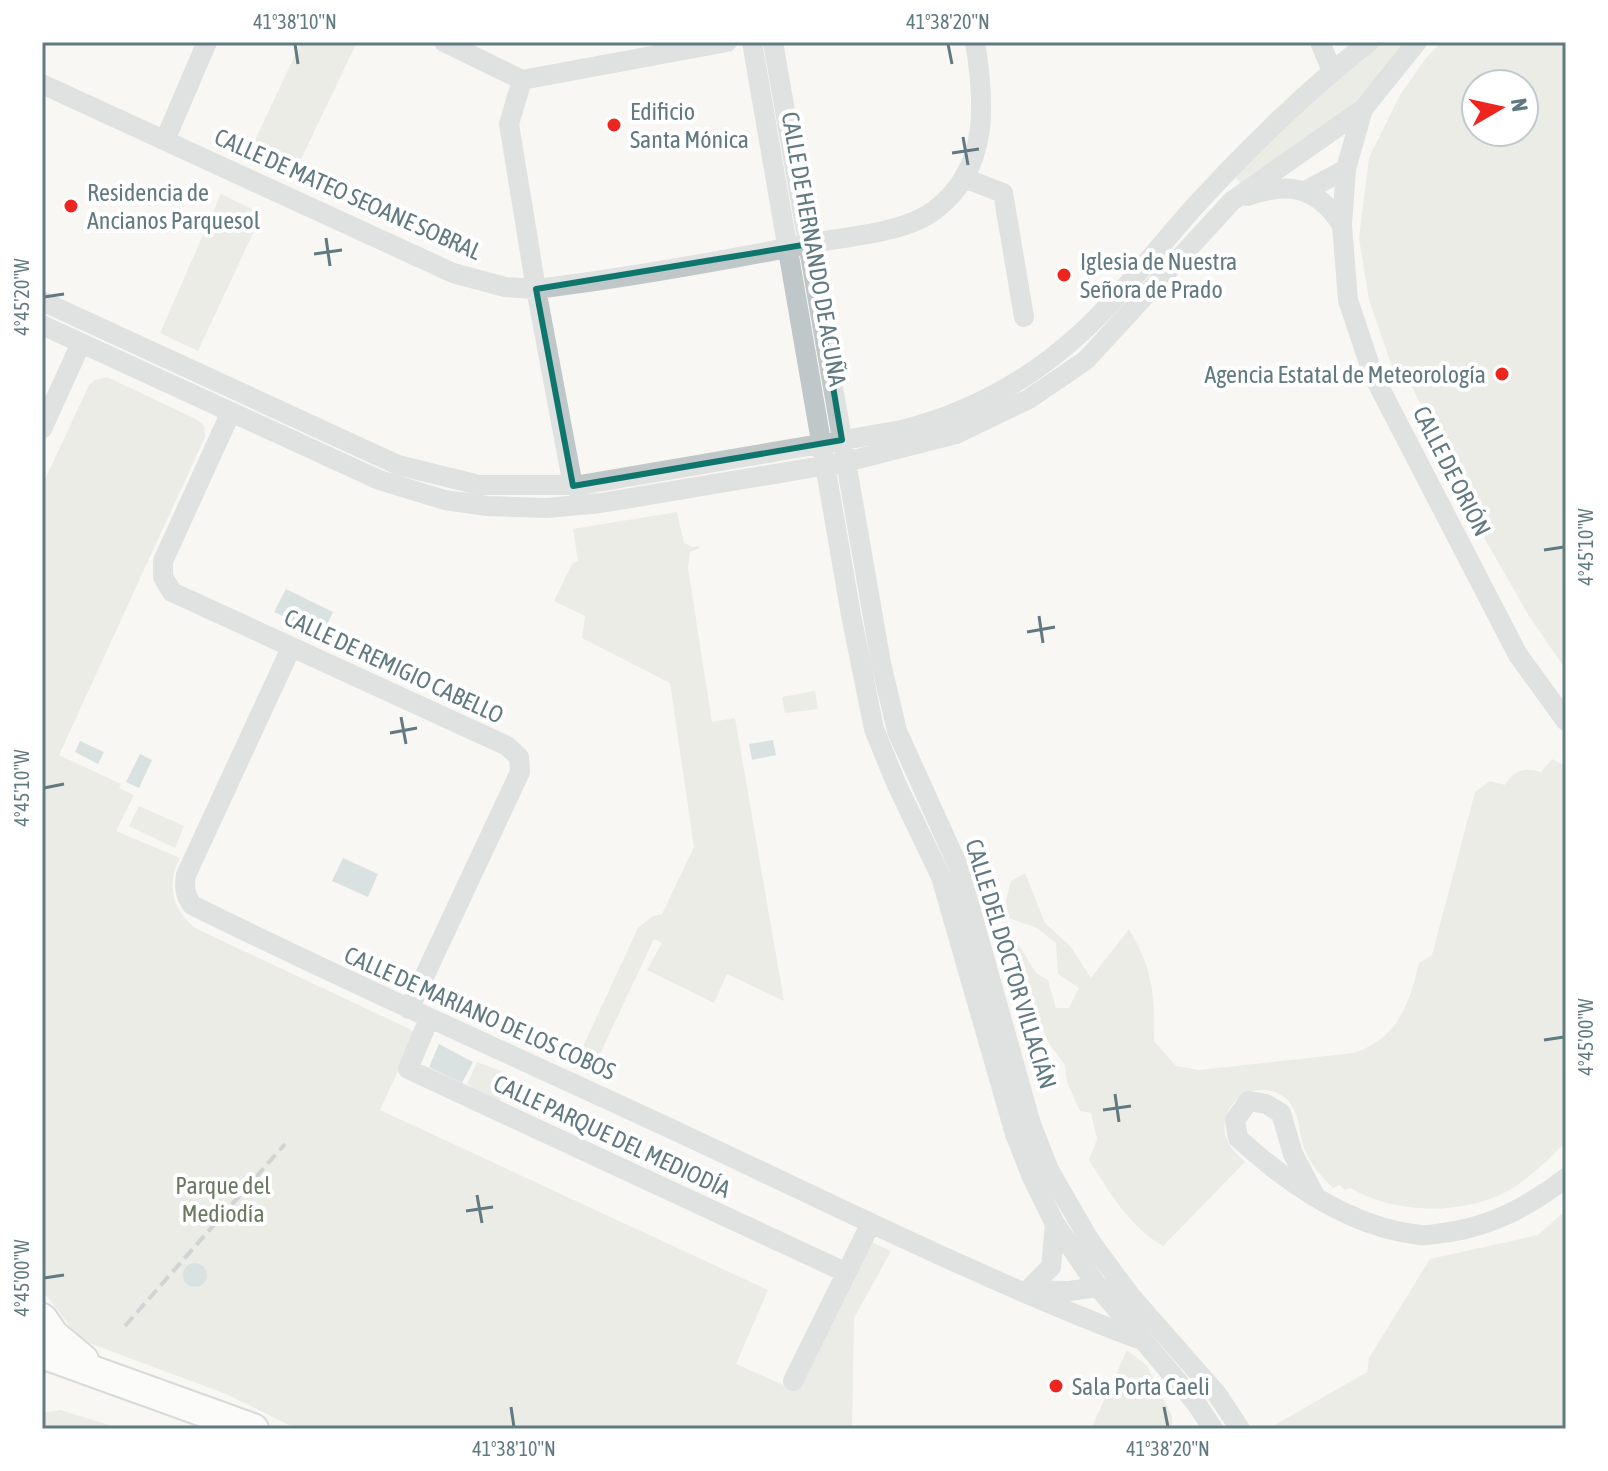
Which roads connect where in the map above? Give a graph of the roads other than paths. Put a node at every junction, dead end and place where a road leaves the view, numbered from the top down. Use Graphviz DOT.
graph roads {
  1 [pos="207,42"];
  2 [pos="444,42"];
  3 [pos="727,42"];
  4 [pos="752,42"];
  5 [pos="773,42"];
  6 [pos="975,42"];
  7 [pos="1320,42"];
  8 [pos="1369,42"];
  9 [pos="1414,43"];
  10 [pos="1332,71"];
  11 [pos="522,80"];
  12 [pos="42,84"];
  13 [pos="1363,109"];
  14 [pos="165,140"];
  15 [pos="1346,169"];
  16 [pos="964,178"];
  17 [pos="1307,190"];
  18 [pos="1232,201"];
  19 [pos="1342,225"];
  20 [pos="809,244"];
  21 [pos="788,250"];
  22 [pos="536,289"];
  23 [pos="42,301"];
  24 [pos="1024,317"];
  25 [pos="42,325"];
  26 [pos="81,343"];
  27 [pos="231,412"];
  28 [pos="42,429"];
  29 [pos="842,440"];
  30 [pos="821,443"];
  31 [pos="846,462"];
  32 [pos="824,466"];
  33 [pos="573,486"];
  34 [pos="291,648"];
  35 [pos="1566,721"];
  36 [pos="409,1009"];
  37 [pos="429,1019"];
  38 [pos="1566,1178"];
  39 [pos="1314,1194"];
  40 [pos="871,1223"];
  41 [pos="1055,1224"];
  42 [pos="1051,1267"];
  43 [pos="845,1272"];
  44 [pos="1004,1285"];
  45 [pos="1029,1289"];
  46 [pos="1112,1289"];
  47 [pos="1059,1303"];
  48 [pos="42,1319"];
  49 [pos="1142,1340"];
  50 [pos="42,1353"];
  51 [pos="42,1370"];
  52 [pos="101,1373"];
  53 [pos="793,1381"];
  54 [pos="200,1429"];
  55 [pos="253,1429"];
  56 [pos="1213,1429"];
  57 [pos="1240,1429"];
  1 -- 14 [label="street"];
  2 -- 11 [label="street"];
  3 -- 11 [label="street"];
  4 -- 21 [label="street, CALLE DE HERNANDO DE ACUÑA"];
  5 -- 20 [label="street, CALLE DE HERNANDO DE ACUÑA"];
  6 -- 16 [label="street"];
  7 -- 10 [label="street"];
  8 -- 10 [label="street"];
  9 -- 13 [label="street"];
  10 -- 29 [label="street"];
  11 -- 22 [label="street"];
  12 -- 14 [label="street, CALLE DE MATEO SEOANE SOBRAL"];
  13 -- 15 [label="street, CALLE DE ORIÓN"];
  13 -- 18 [label="street"];
  14 -- 22 [label="street, CALLE DE MATEO SEOANE SOBRAL"];
  15 -- 17 [label="street"];
  15 -- 19 [label="street, CALLE DE ORIÓN"];
  16 -- 20 [label="street, CALLE DE MATEO SEOANE SOBRAL"];
  16 -- 24 [label="street"];
  17 -- 18 [label="street"];
  17 -- 19 [label="street"];
  18 -- 31 [label="street"];
  19 -- 35 [label="street, CALLE DE ORIÓN"];
  20 -- 21 [label="street, CALLE DE MATEO SEOANE SOBRAL"];
  20 -- 29 [label="street, CALLE DE HERNANDO DE ACUÑA"];
  21 -- 22 [label="street, CALLE DE MATEO SEOANE SOBRAL"];
  21 -- 30 [label="street, CALLE DE HERNANDO DE ACUÑA"];
  22 -- 33 [label="street"];
  23 -- 33 [label="street"];
  25 -- 26 [label="street"];
  26 -- 27 [label="street"];
  26 -- 28 [label="street"];
  27 -- 32 [label="street"];
  27 -- 34 [label="street, CALLE DE REMIGIO CABELLO"];
  29 -- 30 [label="street"];
  29 -- 31 [label="street, CALLE DE HERNANDO DE ACUÑA"];
  30 -- 32 [label="street, CALLE DE HERNANDO DE ACUÑA"];
  30 -- 33 [label="street"];
  31 -- 32 [label="street"];
  31 -- 46 [label="street, CALLE DEL DOCTOR VILLACIÁN"];
  32 -- 41 [label="street, CALLE DEL DOCTOR VILLACIÁN"];
  34 -- 36 [label="street, CALLE DE MARIANO DE LOS COBOS"];
  34 -- 36 [label="street, CALLE DE REMIGIO CABELLO"];
  36 -- 37 [label="street, CALLE DE MARIANO DE LOS COBOS"];
  37 -- 40 [label="street, CALLE DE MARIANO DE LOS COBOS"];
  37 -- 43 [label="street, CALLE PARQUE DEL MEDIODÍA"];
  38 -- 39 [label="street"];
  39 -- 39 [label="street"];
  40 -- 43 [label="street"];
  40 -- 44 [label="street, CALLE DE MARIANO DE LOS COBOS"];
  41 -- 42 [label="street"];
  41 -- 46 [label="street, CALLE DEL DOCTOR VILLACIÁN"];
  42 -- 45 [label="street"];
  42 -- 47 [label="street"];
  43 -- 53 [label="street"];
  44 -- 45 [label="street, CALLE DE MARIANO DE LOS COBOS"];
  44 -- 47 [label="street, CALLE DE MARIANO DE LOS COBOS"];
  45 -- 47 [label="street, CALLE DE MARIANO DE LOS COBOS"];
  46 -- 47 [label="street, CALLE DE MARIANO DE LOS COBOS"];
  46 -- 47 [label="street, CALLE DE MARIANO DE LOS COBOS"];
  46 -- 49 [label="street, CALLE DEL DOCTOR VILLACIÁN"];
  46 -- 57 [label="street, CALLE DEL DOCTOR VILLACIÁN"];
  47 -- 49 [label="street, CALLE DE MARIANO DE LOS COBOS"];
  48 -- 52 [label="highway"];
  49 -- 56 [label="street, CALLE DEL DOCTOR VILLACIÁN"];
  50 -- 52 [label="highway"];
  51 -- 54 [label="highway"];
  52 -- 55 [label="highway"];
}
